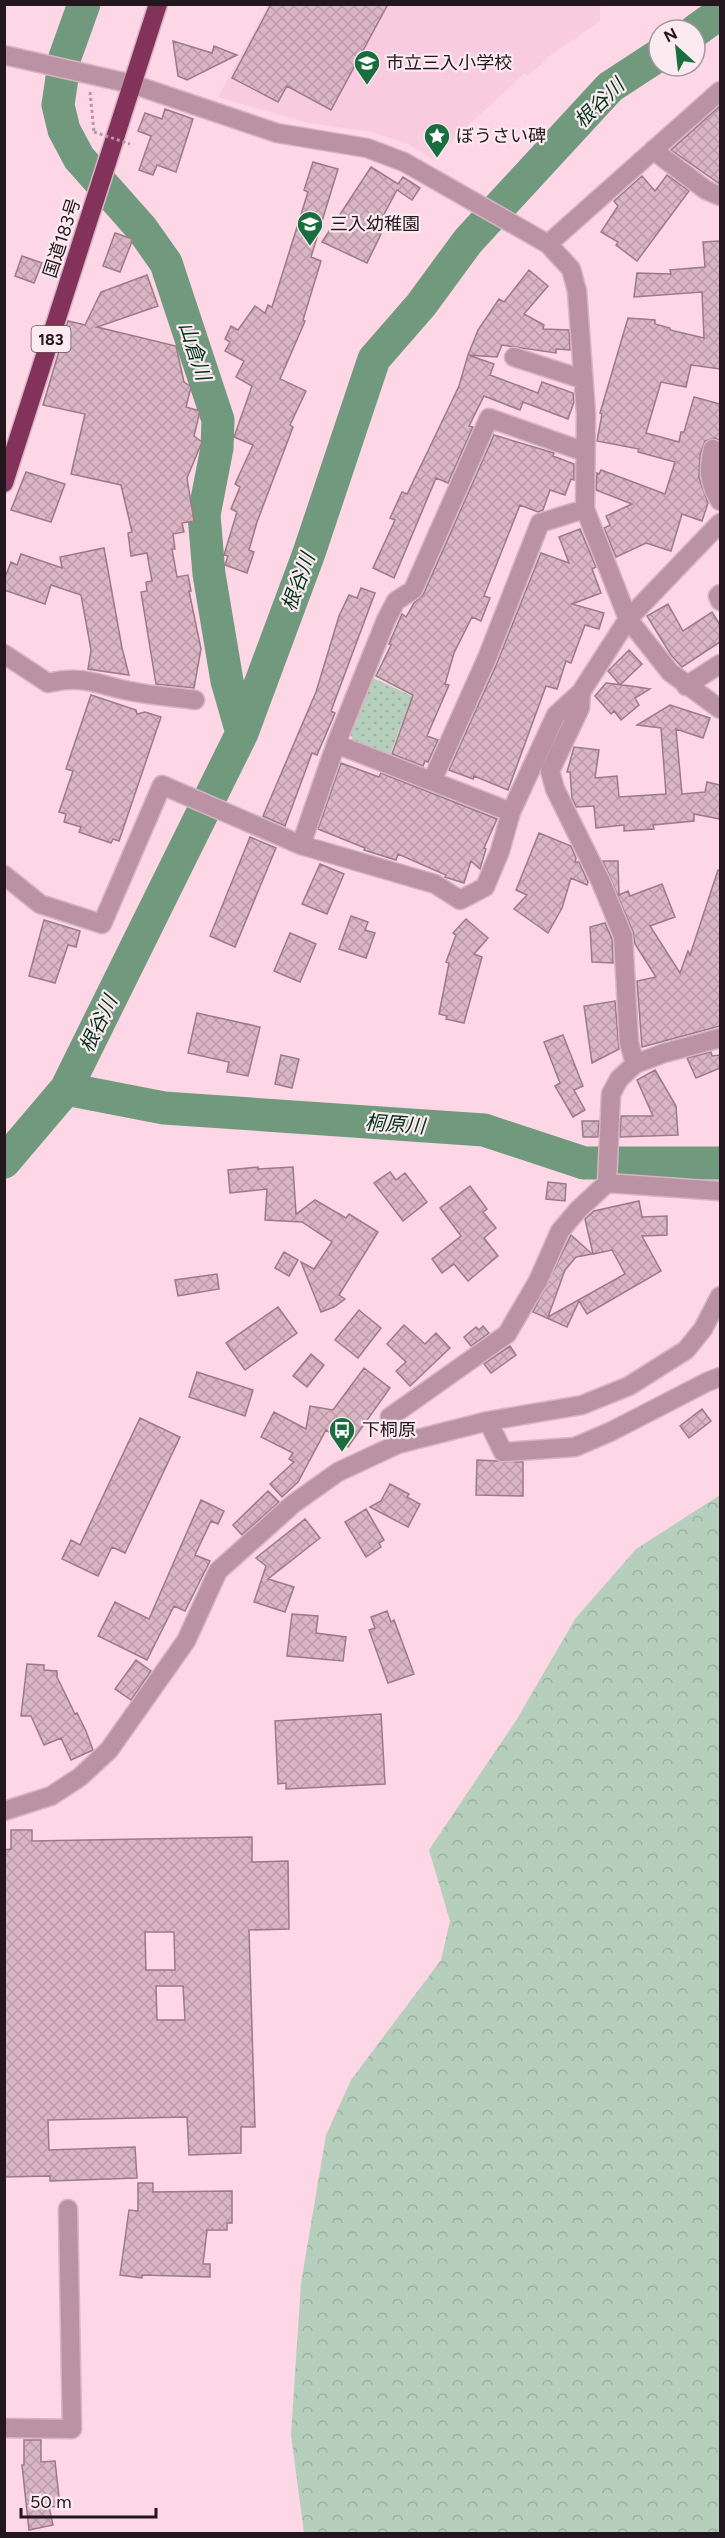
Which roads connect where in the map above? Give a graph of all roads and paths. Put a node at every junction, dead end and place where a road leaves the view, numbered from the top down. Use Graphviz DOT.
graph roads {
  1 [pos="158,4"];
  2 [pos="4,55"];
  3 [pos="132,84"];
  4 [pos="720,91"];
  5 [pos="90,100"];
  6 [pos="130,144"];
  7 [pos="652,150"];
  8 [pos="720,196"];
  9 [pos="543,242"];
  10 [pos="514,357"];
  11 [pos="582,379"];
  12 [pos="713,449"];
  13 [pos="585,452"];
  14 [pos="4,483"];
  15 [pos="720,501"];
  16 [pos="585,509"];
  17 [pos="720,523"];
  18 [pos="720,594"];
  19 [pos="720,601"];
  20 [pos="628,619"];
  21 [pos="4,654"];
  22 [pos="720,664"];
  23 [pos="686,686"];
  24 [pos="580,692"];
  25 [pos="195,700"];
  26 [pos="720,709"];
  27 [pos="336,744"];
  28 [pos="432,781"];
  29 [pos="511,812"];
  30 [pos="301,845"];
  31 [pos="4,875"];
  32 [pos="720,1038"];
  33 [pos="635,1064"];
  34 [pos="608,1180"];
  35 [pos="720,1191"];
  36 [pos="720,1296"];
  37 [pos="720,1377"];
  38 [pos="488,1421"];
  39 [pos="398,1444"];
  40 [pos="4,1811"];
  41 [pos="68,2209"];
  42 [pos="4,2428"];
  1 -- 3 [label="highway, 国道183号 / 183"];
  2 -- 3 [label="street"];
  3 -- 9 [label="street"];
  3 -- 14 [label="highway, 国道183号 / 183"];
  4 -- 7 [label="street"];
  5 -- 6 [label="path, bridge"];
  7 -- 8 [label="street"];
  7 -- 9 [label="street"];
  9 -- 11 [label="street"];
  10 -- 11 [label="street"];
  11 -- 13 [label="street"];
  12 -- 15 [label="street"];
  13 -- 16 [label="street"];
  13 -- 27 [label="street"];
  16 -- 20 [label="street"];
  16 -- 28 [label="street"];
  17 -- 20 [label="street"];
  18 -- 19 [label="street"];
  20 -- 23 [label="street"];
  20 -- 24 [label="street"];
  21 -- 25 [label="street"];
  22 -- 23 [label="street"];
  23 -- 26 [label="street"];
  24 -- 29 [label="street"];
  24 -- 33 [label="street"];
  27 -- 28 [label="street"];
  27 -- 30 [label="street"];
  28 -- 29 [label="street"];
  29 -- 30 [label="street"];
  30 -- 31 [label="street"];
  32 -- 33 [label="street"];
  33 -- 34 [label="street"];
  34 -- 35 [label="street"];
  34 -- 39 [label="street"];
  36 -- 38 [label="street"];
  37 -- 38 [label="street"];
  38 -- 39 [label="street"];
  39 -- 40 [label="street"];
  41 -- 42 [label="street"];
}
